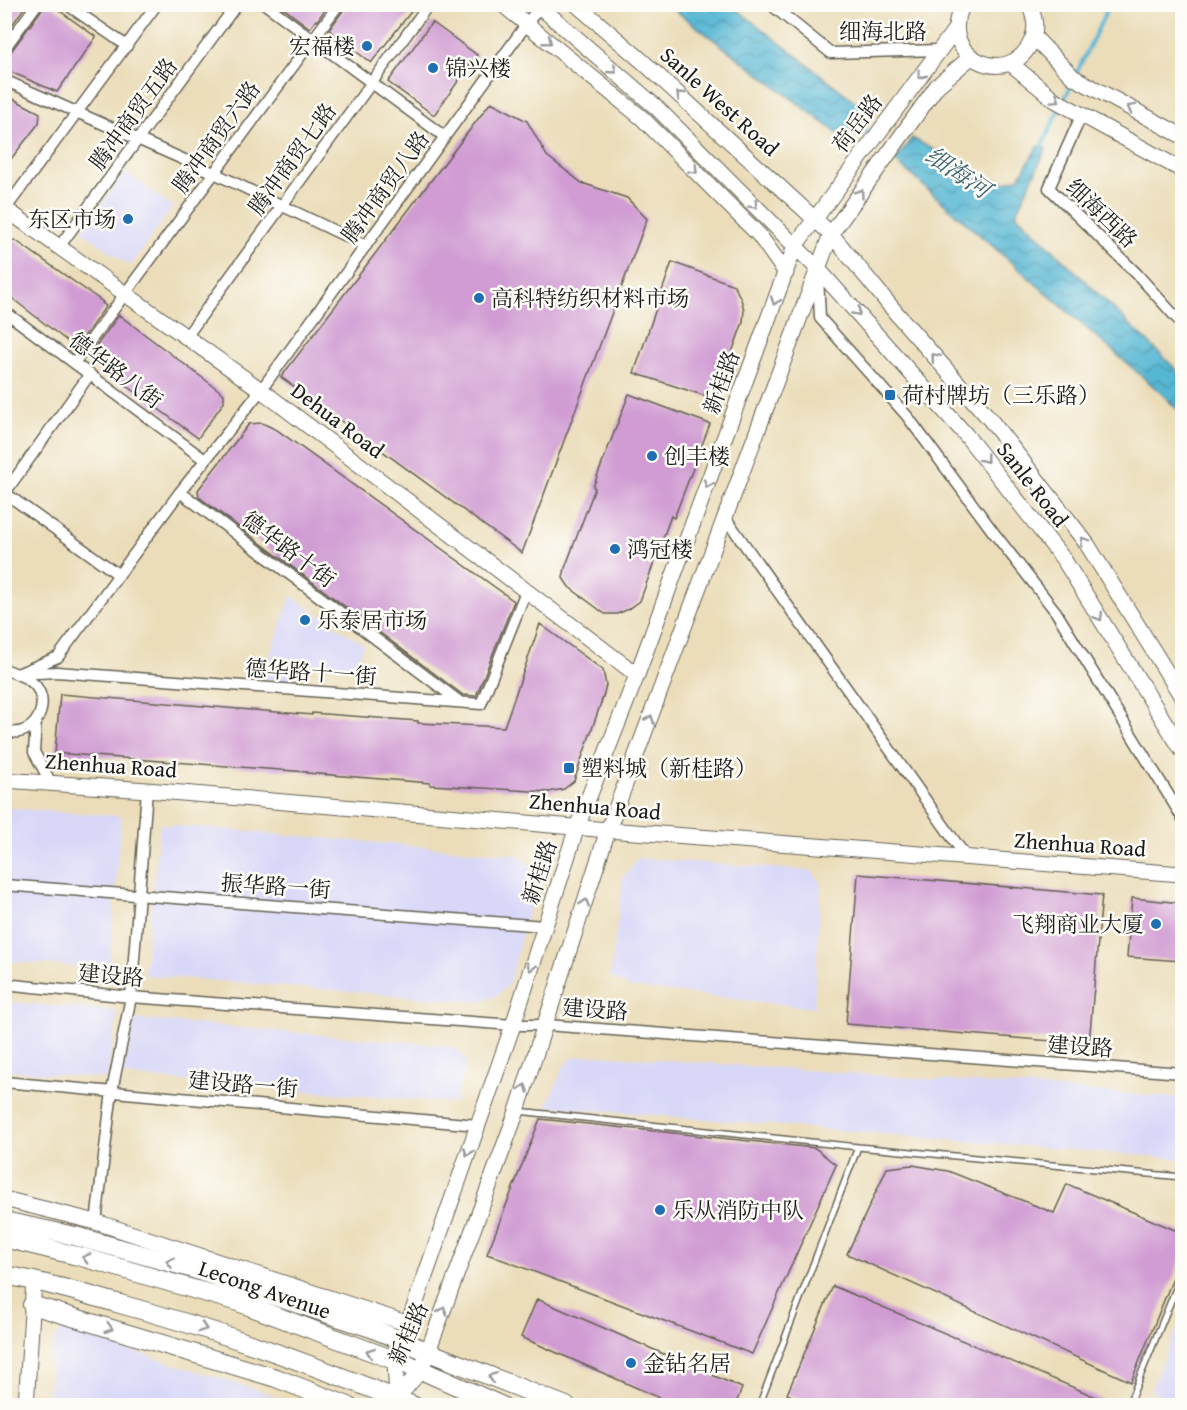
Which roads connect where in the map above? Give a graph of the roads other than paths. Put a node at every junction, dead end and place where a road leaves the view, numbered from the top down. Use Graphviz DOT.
graph roads {
  1 [pos="37,4"];
  2 [pos="66,4"];
  3 [pos="157,4"];
  4 [pos="237,4"];
  5 [pos="265,4"];
  6 [pos="339,4"];
  7 [pos="429,4"];
  8 [pos="502,4"];
  9 [pos="576,4"];
  10 [pos="770,4"];
  11 [pos="964,4"];
  12 [pos="1028,4"];
  13 [pos="538,6"];
  14 [pos="526,24"];
  15 [pos="956,28"];
  16 [pos="1034,37"];
  17 [pos="313,40"];
  18 [pos="127,46"];
  19 [pos="4,49"];
  20 [pos="940,50"];
  21 [pos="971,57"];
  22 [pos="1010,63"];
  23 [pos="4,81"];
  24 [pos="371,83"];
  25 [pos="78,112"];
  26 [pos="1082,114"];
  27 [pos="1182,136"];
  28 [pos="445,137"];
  29 [pos="138,139"];
  30 [pos="1182,170"];
  31 [pos="214,173"];
  32 [pos="282,206"];
  33 [pos="5,209"];
  34 [pos="815,218"];
  35 [pos="831,234"];
  36 [pos="366,246"];
  37 [pos="795,246"];
  38 [pos="59,247"];
  39 [pos="818,269"];
  40 [pos="786,273"];
  41 [pos="125,294"];
  42 [pos="4,311"];
  43 [pos="1182,324"];
  44 [pos="186,337"];
  45 [pos="75,363"];
  46 [pos="90,374"];
  47 [pos="261,390"];
  48 [pos="205,460"];
  49 [pos="180,492"];
  50 [pos="5,493"];
  51 [pos="725,517"];
  52 [pos="119,575"];
  53 [pos="526,591"];
  54 [pos="4,669"];
  55 [pos="17,674"];
  56 [pos="4,675"];
  57 [pos="637,675"];
  58 [pos="1182,697"];
  59 [pos="461,703"];
  60 [pos="36,721"];
  61 [pos="4,731"];
  62 [pos="1182,750"];
  63 [pos="4,780"];
  64 [pos="51,783"];
  65 [pos="147,790"];
  66 [pos="1182,817"];
  67 [pos="577,826"];
  68 [pos="608,830"];
  69 [pos="966,857"];
  70 [pos="1182,874"];
  71 [pos="4,885"];
  72 [pos="139,895"];
  73 [pos="545,926"];
  74 [pos="4,984"];
  75 [pos="131,997"];
  76 [pos="513,1025"];
  77 [pos="546,1025"];
  78 [pos="1182,1073"];
  79 [pos="4,1082"];
  80 [pos="112,1091"];
  81 [pos="517,1111"];
  82 [pos="477,1125"];
  83 [pos="858,1147"];
  84 [pos="1182,1178"];
  85 [pos="4,1198"];
  86 [pos="4,1221"];
  87 [pos="96,1222"];
  88 [pos="4,1238"];
  89 [pos="1182,1274"];
  90 [pos="4,1275"];
  91 [pos="34,1280"];
  92 [pos="32,1305"];
  93 [pos="406,1332"];
  94 [pos="428,1351"];
  95 [pos="395,1362"];
  96 [pos="421,1370"];
  97 [pos="396,1398"];
  98 [pos="26,1406"];
  99 [pos="348,1406"];
  100 [pos="414,1406"];
  101 [pos="502,1406"];
  102 [pos="566,1406"];
  103 [pos="759,1406"];
  104 [pos="1128,1406"];
  1 -- 19 [label="street"];
  2 -- 18 [label="street"];
  3 -- 18 [label="street"];
  4 -- 29 [label="street, 腾冲商贸五路"];
  5 -- 17 [label="street"];
  6 -- 17 [label="street, 腾冲商贸六路"];
  7 -- 24 [label="street, 腾冲商贸七路"];
  8 -- 14 [label="street"];
  34 -- 9 [label="street, Sanle West Road, one-way"];
  10 -- 20 [label="street, 细海北路"];
  11 -- 15 [label="street, 荷岳路"];
  12 -- 16 [label="street"];
  13 -- 14 [label="street, 腾冲商贸八路"];
  13 -- 37 [label="street, Sanle Road, one-way"];
  14 -- 28 [label="street, 腾冲商贸八路"];
  14 -- 40 [label="street, one-way"];
  15 -- 20 [label="street, 荷岳路"];
  15 -- 21 [label="street"];
  16 -- 22 [label="street"];
  27 -- 16 [label="street, one-way"];
  17 -- 24 [label="street"];
  17 -- 31 [label="street, 腾冲商贸六路"];
  18 -- 25 [label="street"];
  20 -- 34 [label="street, 荷岳路, one-way"];
  21 -- 22 [label="street"];
  35 -- 21 [label="street, 荷岳路, one-way"];
  22 -- 26 [label="street, one-way"];
  23 -- 25 [label="street"];
  24 -- 28 [label="street"];
  24 -- 32 [label="street, 腾冲商贸七路"];
  25 -- 29 [label="street"];
  25 -- 33 [label="street"];
  26 -- 30 [label="street"];
  26 -- 43 [label="street, 细海西路"];
  28 -- 36 [label="street, 腾冲商贸八路"];
  29 -- 31 [label="street"];
  29 -- 38 [label="street, 腾冲商贸五路"];
  31 -- 32 [label="street"];
  31 -- 41 [label="street, 腾冲商贸六路"];
  32 -- 36 [label="street"];
  32 -- 44 [label="street, 腾冲商贸七路"];
  33 -- 38 [label="street, Dehua Road"];
  34 -- 35 [label="street, Sanle West Road"];
  34 -- 37 [label="street, 荷岳路"];
  35 -- 39 [label="street, 荷岳路"];
  58 -- 35 [label="street, Sanle Road, one-way"];
  36 -- 47 [label="street, 腾冲商贸八路"];
  37 -- 39 [label="street, Sanle Road"];
  37 -- 40 [label="street, 新桂路"];
  38 -- 41 [label="street, Dehua Road"];
  39 -- 51 [label="street, 新桂路"];
  39 -- 62 [label="street, Sanle Road, one-way"];
  39 -- 66 [label="street"];
  40 -- 57 [label="street, 新桂路, one-way"];
  41 -- 44 [label="street, Dehua Road"];
  41 -- 45 [label="street, 腾冲商贸六路"];
  42 -- 45 [label="street, 德华路八街"];
  44 -- 47 [label="street, Dehua Road"];
  45 -- 46 [label="street, 德华路八街"];
  46 -- 48 [label="street, 德华路八街"];
  46 -- 50 [label="street"];
  47 -- 48 [label="street, 腾冲商贸八路"];
  47 -- 53 [label="street, Dehua Road"];
  48 -- 49 [label="street, 腾冲商贸八路"];
  49 -- 52 [label="street, 腾冲商贸八路"];
  49 -- 59 [label="street, 德华路十街"];
  50 -- 52 [label="street"];
  68 -- 51 [label="street, 新桂路, one-way"];
  51 -- 69 [label="street"];
  52 -- 55 [label="street, 腾冲商贸八路"];
  53 -- 57 [label="street, Dehua Road"];
  53 -- 59 [label="street, 德华路十一街"];
  54 -- 55 [label="street"];
  55 -- 56 [label="street, 德华路十一街"];
  55 -- 59 [label="street, 德华路十一街"];
  55 -- 60 [label="street"];
  57 -- 67 [label="street, 新桂路"];
  60 -- 61 [label="street"];
  60 -- 64 [label="street"];
  63 -- 64 [label="street, Zhenhua Road"];
  64 -- 65 [label="street, Zhenhua Road"];
  65 -- 67 [label="street, Zhenhua Road"];
  65 -- 72 [label="street"];
  67 -- 68 [label="street, Zhenhua Road"];
  67 -- 73 [label="street, 新桂路"];
  68 -- 69 [label="street, Zhenhua Road"];
  77 -- 68 [label="street, 新桂路, one-way"];
  69 -- 70 [label="street, Zhenhua Road"];
  71 -- 72 [label="street, 振华路一街"];
  72 -- 73 [label="street, 振华路一街"];
  72 -- 75 [label="street"];
  73 -- 76 [label="street, 新桂路, one-way"];
  74 -- 75 [label="street, 建设路"];
  75 -- 76 [label="street, 建设路"];
  75 -- 80 [label="street"];
  76 -- 77 [label="street, 建设路"];
  76 -- 82 [label="street, 新桂路"];
  77 -- 78 [label="street, 建设路"];
  81 -- 77 [label="street, 新桂路, one-way"];
  79 -- 80 [label="street, 建设路一街"];
  80 -- 82 [label="street, 建设路一街"];
  80 -- 87 [label="street"];
  81 -- 83 [label="lane"];
  94 -- 81 [label="street, 新桂路, one-way"];
  82 -- 93 [label="street, 新桂路, one-way"];
  83 -- 84 [label="lane"];
  83 -- 103 [label="lane"];
  85 -- 87 [label="street"];
  93 -- 86 [label="main road, one-way"];
  87 -- 93 [label="street"];
  95 -- 88 [label="main road, Lecong Avenue, one-way"];
  89 -- 104 [label="lane"];
  90 -- 91 [label="main road"];
  91 -- 92 [label="street"];
  91 -- 97 [label="main road, one-way"];
  92 -- 98 [label="street"];
  92 -- 99 [label="main road, one-way"];
  93 -- 94 [label="main road"];
  93 -- 95 [label="street, 新桂路"];
  94 -- 96 [label="street, 新桂路"];
  102 -- 94 [label="main road, one-way"];
  95 -- 96 [label="main road, Lecong Avenue"];
  95 -- 97 [label="street, 新桂路"];
  96 -- 97 [label="street, 新桂路"];
  96 -- 101 [label="main road, Lecong Avenue"];
  97 -- 100 [label="main road"];
}
